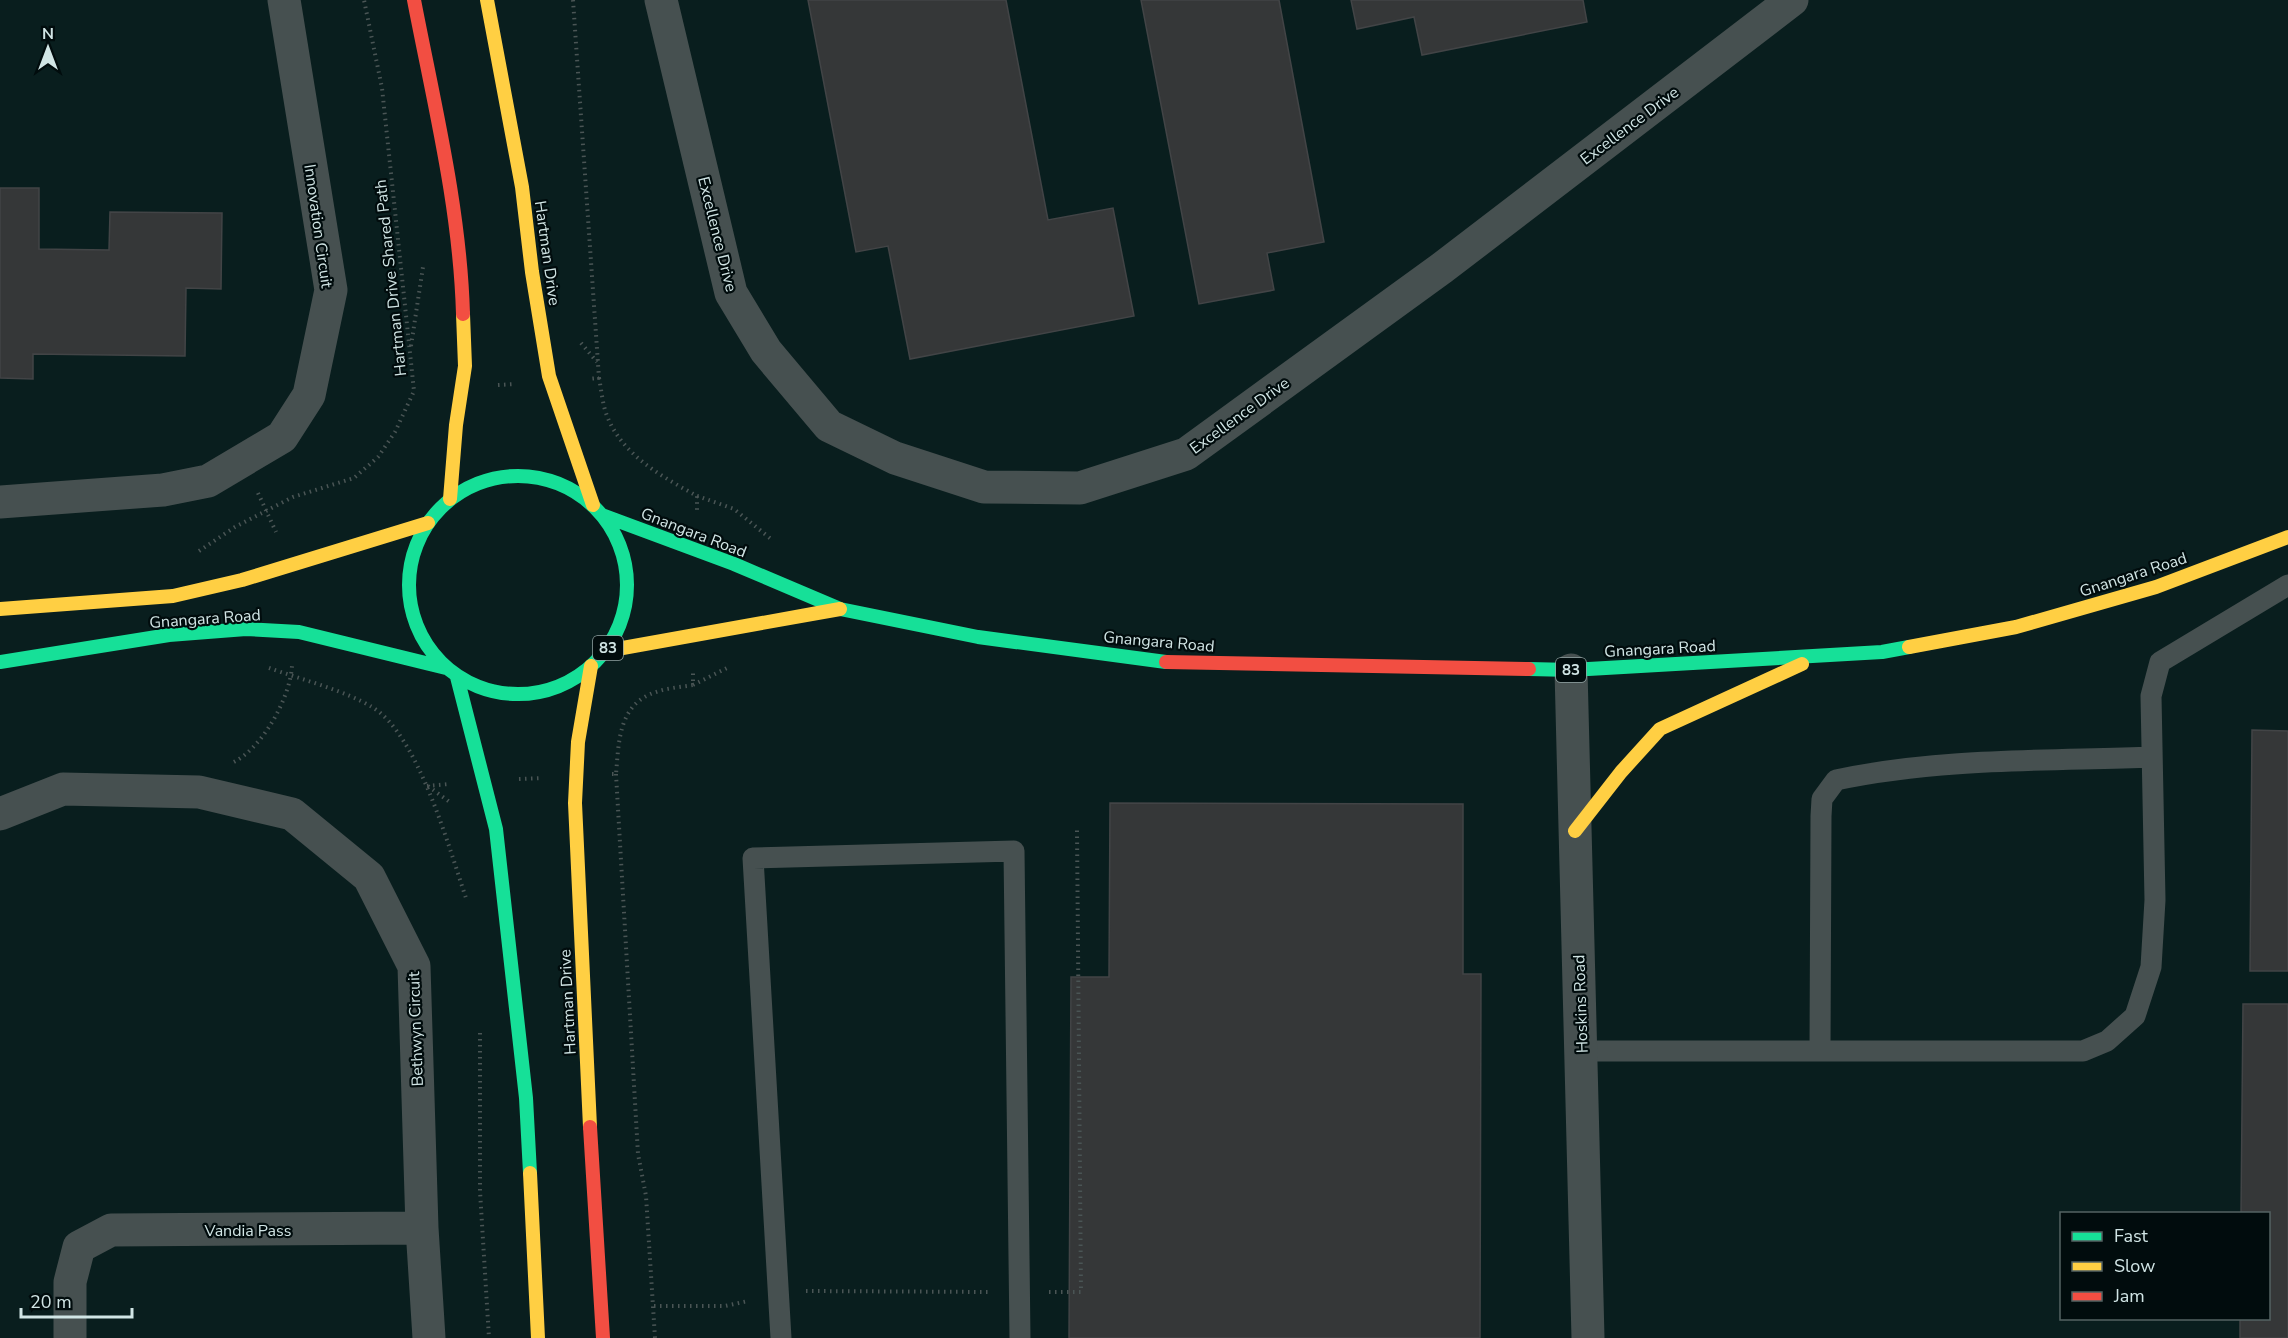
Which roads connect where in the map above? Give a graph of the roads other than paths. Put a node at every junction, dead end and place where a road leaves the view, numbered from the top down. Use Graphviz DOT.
graph roads {
  1 [pos="284,0"];
  2 [pos="414,0"];
  3 [pos="488,0"];
  4 [pos="661,0"];
  5 [pos="1792,0"];
  6 [pos="450,499"];
  7 [pos="0,502"];
  8 [pos="597,510"];
  9 [pos="428,523"];
  10 [pos="2288,537"];
  11 [pos="2288,585"];
  12 [pos="0,609"];
  13 [pos="840,609"];
  14 [pos="606,651"];
  15 [pos="1820,656"];
  16 [pos="0,662"];
  17 [pos="591,666"];
  18 [pos="1571,670"];
  19 [pos="451,672"];
  20 [pos="2152,757"];
  21 [pos="0,814"];
  22 [pos="1575,831"];
  23 [pos="1581,1051"];
  24 [pos="1820,1051"];
  25 [pos="422,1228"];
  26 [pos="605,1334"];
  27 [pos="70,1338"];
  28 [pos="429,1338"];
  29 [pos="538,1338"];
  30 [pos="781,1338"];
  31 [pos="1020,1338"];
  32 [pos="1588,1338"];
  1 -- 7 [label="street, Innovation Circuit"];
  2 -- 6 [label="main road"];
  3 -- 8 [label="main road, Hartman Drive"];
  4 -- 5 [label="street, Excellence Drive"];
  6 -- 8 [label="main road, 83"];
  6 -- 9 [label="main road, 83"];
  8 -- 13 [label="main road, Gnangara Road / 83"];
  8 -- 14 [label="main road, 83"];
  9 -- 12 [label="main road, Gnangara Road"];
  9 -- 19 [label="main road, 83"];
  10 -- 15 [label="main road, Gnangara Road / 83"];
  11 -- 20 [label="lane"];
  13 -- 14 [label="main road, Gnangara Road / 83"];
  13 -- 18 [label="main road, Gnangara Road / 83"];
  14 -- 17 [label="main road, 83"];
  15 -- 18 [label="main road, Gnangara Road / 83"];
  15 -- 22 [label="main road"];
  16 -- 19 [label="main road, Gnangara Road / 83"];
  17 -- 19 [label="main road, 83"];
  17 -- 26 [label="main road, Hartman Drive"];
  18 -- 22 [label="street, Hoskins Road"];
  19 -- 29 [label="main road"];
  20 -- 24 [label="lane"];
  20 -- 24 [label="lane"];
  21 -- 25 [label="street, Bethwyn Circuit"];
  22 -- 23 [label="street, Hoskins Road"];
  23 -- 24 [label="lane"];
  23 -- 32 [label="street, Hoskins Road"];
  25 -- 27 [label="street, Vandia Pass"];
  25 -- 28 [label="street, Bethwyn Circuit"];
  30 -- 31 [label="lane"];
}
